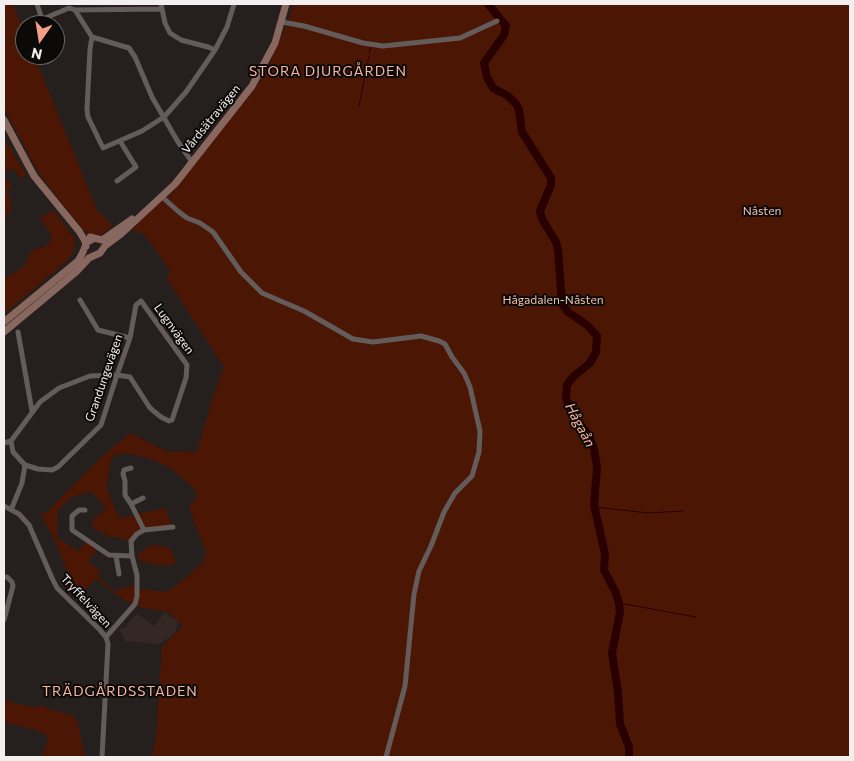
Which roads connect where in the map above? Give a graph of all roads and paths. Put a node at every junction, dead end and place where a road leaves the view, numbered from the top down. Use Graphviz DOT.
graph roads {
  1 [pos="234,4"];
  2 [pos="286,4"];
  3 [pos="161,6"];
  4 [pos="75,10"];
  5 [pos="52,15"];
  6 [pos="497,21"];
  7 [pos="282,22"];
  8 [pos="92,37"];
  9 [pos="215,50"];
  10 [pos="164,117"];
  11 [pos="4,120"];
  12 [pos="120,141"];
  13 [pos="192,162"];
  14 [pos="117,181"];
  15 [pos="161,196"];
  16 [pos="146,209"];
  17 [pos="79,231"];
  18 [pos="95,239"];
  19 [pos="85,247"];
  20 [pos="102,250"];
  21 [pos="95,256"];
  22 [pos="80,300"];
  23 [pos="141,301"];
  24 [pos="4,322"];
  25 [pos="4,332"];
  26 [pos="18,332"];
  27 [pos="130,338"];
  28 [pos="117,375"];
  29 [pos="32,411"];
  30 [pos="11,442"];
  31 [pos="4,443"];
  32 [pos="24,465"];
  33 [pos="131,468"];
  34 [pos="144,498"];
  35 [pos="131,504"];
  36 [pos="4,506"];
  37 [pos="12,510"];
  38 [pos="85,510"];
  39 [pos="173,527"];
  40 [pos="144,530"];
  41 [pos="116,556"];
  42 [pos="132,556"];
  43 [pos="119,574"];
  44 [pos="4,577"];
  45 [pos="4,620"];
  46 [pos="106,637"];
  47 [pos="102,757"];
  48 [pos="386,757"];
  1 -- 9 [label="street"];
  2 -- 7 [label="street, Vårdsätravägen"];
  3 -- 4 [label="street"];
  3 -- 9 [label="street"];
  4 -- 5 [label="street"];
  4 -- 8 [label="street"];
  6 -- 7 [label="street"];
  7 -- 13 [label="street, Vårdsätravägen"];
  8 -- 10 [label="street"];
  8 -- 12 [label="street"];
  9 -- 10 [label="street"];
  10 -- 12 [label="street"];
  10 -- 13 [label="street"];
  11 -- 17 [label="street"];
  12 -- 14 [label="street"];
  13 -- 15 [label="street, Vårdsätravägen"];
  15 -- 16 [label="street, Vårdsätravägen"];
  15 -- 48 [label="street"];
  16 -- 18 [label="street, Vårdsätravägen"];
  16 -- 20 [label="street, Vårdsätravägen"];
  17 -- 18 [label="street"];
  17 -- 19 [label="street"];
  18 -- 19 [label="street"];
  18 -- 20 [label="street"];
  19 -- 21 [label="street"];
  19 -- 24 [label="street"];
  20 -- 21 [label="street"];
  21 -- 25 [label="street"];
  22 -- 27 [label="street"];
  23 -- 27 [label="street, Grandungevägen"];
  23 -- 28 [label="street, Lugnvägen"];
  26 -- 29 [label="street"];
  27 -- 28 [label="street, Grandungevägen"];
  28 -- 29 [label="street"];
  28 -- 32 [label="street, Grandungevägen"];
  29 -- 30 [label="street"];
  30 -- 31 [label="street"];
  30 -- 32 [label="street"];
  32 -- 37 [label="street"];
  33 -- 35 [label="street"];
  34 -- 35 [label="street"];
  35 -- 40 [label="street"];
  36 -- 37 [label="street, Tryffelvägen"];
  37 -- 46 [label="street, Tryffelvägen"];
  38 -- 41 [label="street"];
  39 -- 40 [label="street"];
  40 -- 42 [label="street"];
  41 -- 42 [label="street"];
  41 -- 43 [label="street"];
  42 -- 46 [label="street"];
  44 -- 45 [label="street"];
  46 -- 47 [label="street, Tryffelvägen"];
}
